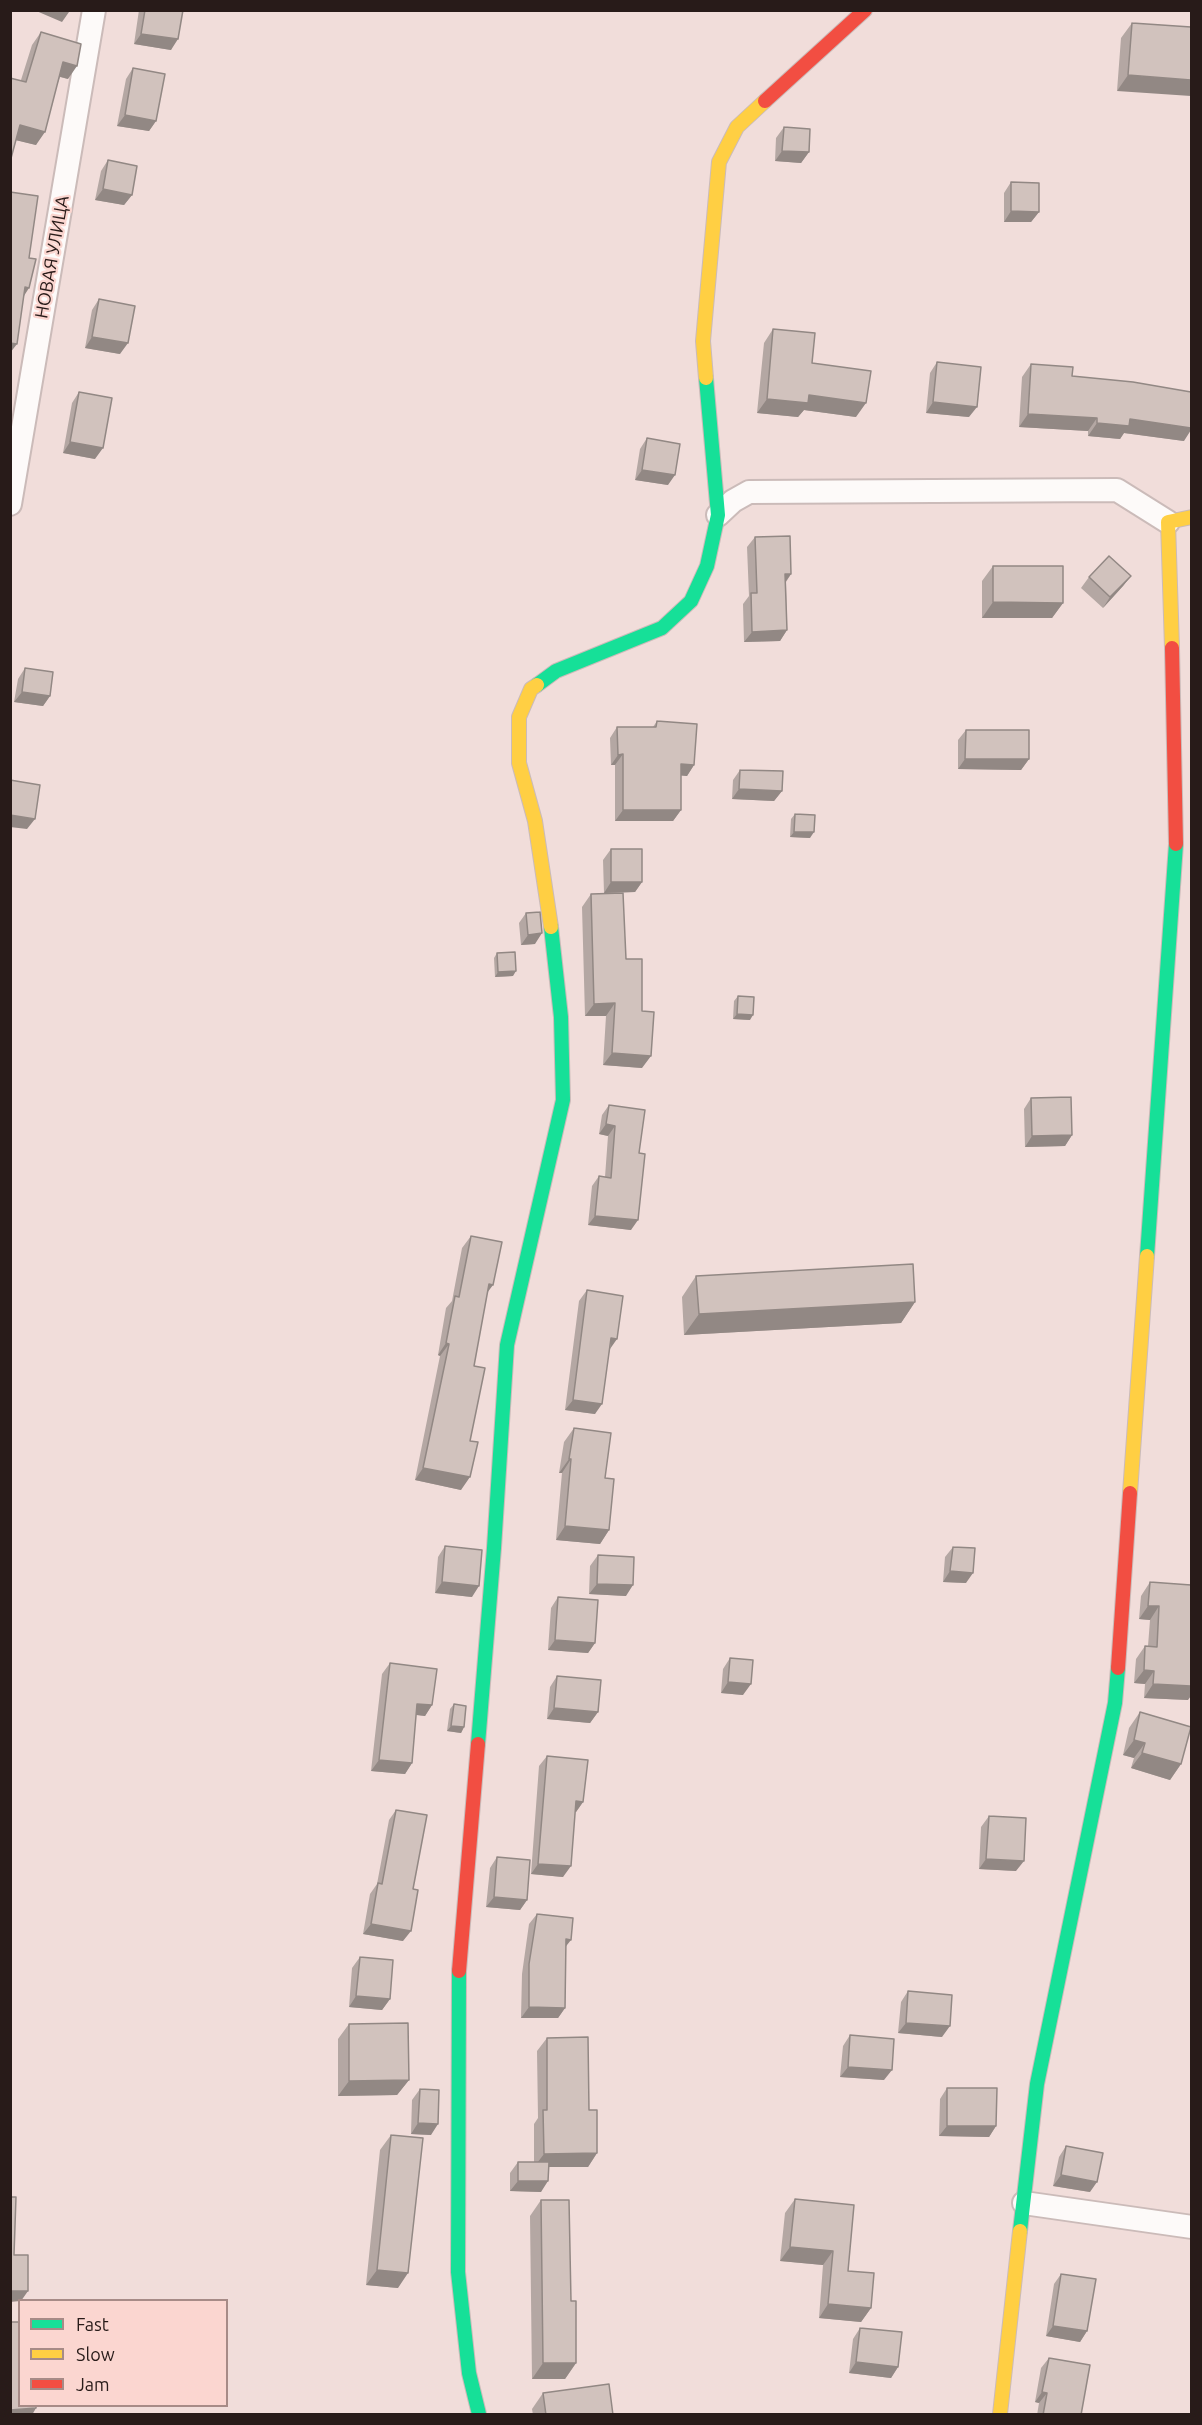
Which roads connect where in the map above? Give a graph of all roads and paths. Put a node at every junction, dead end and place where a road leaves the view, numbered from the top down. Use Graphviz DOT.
graph roads {
  1 [pos="94,10"];
  2 [pos="865,10"];
  3 [pos="10,504"];
  4 [pos="718,515"];
  5 [pos="1191,517"];
  6 [pos="1168,522"];
  7 [pos="1024,2203"];
  8 [pos="1191,2227"];
  9 [pos="478,2415"];
  10 [pos="1000,2415"];
  1 -- 3 [label="street, НОВАЯ УЛИЦА"];
  2 -- 4 [label="street"];
  4 -- 6 [label="street"];
  4 -- 9 [label="street"];
  5 -- 6 [label="street"];
  6 -- 7 [label="street"];
  7 -- 8 [label="street"];
  7 -- 10 [label="street"];
}
